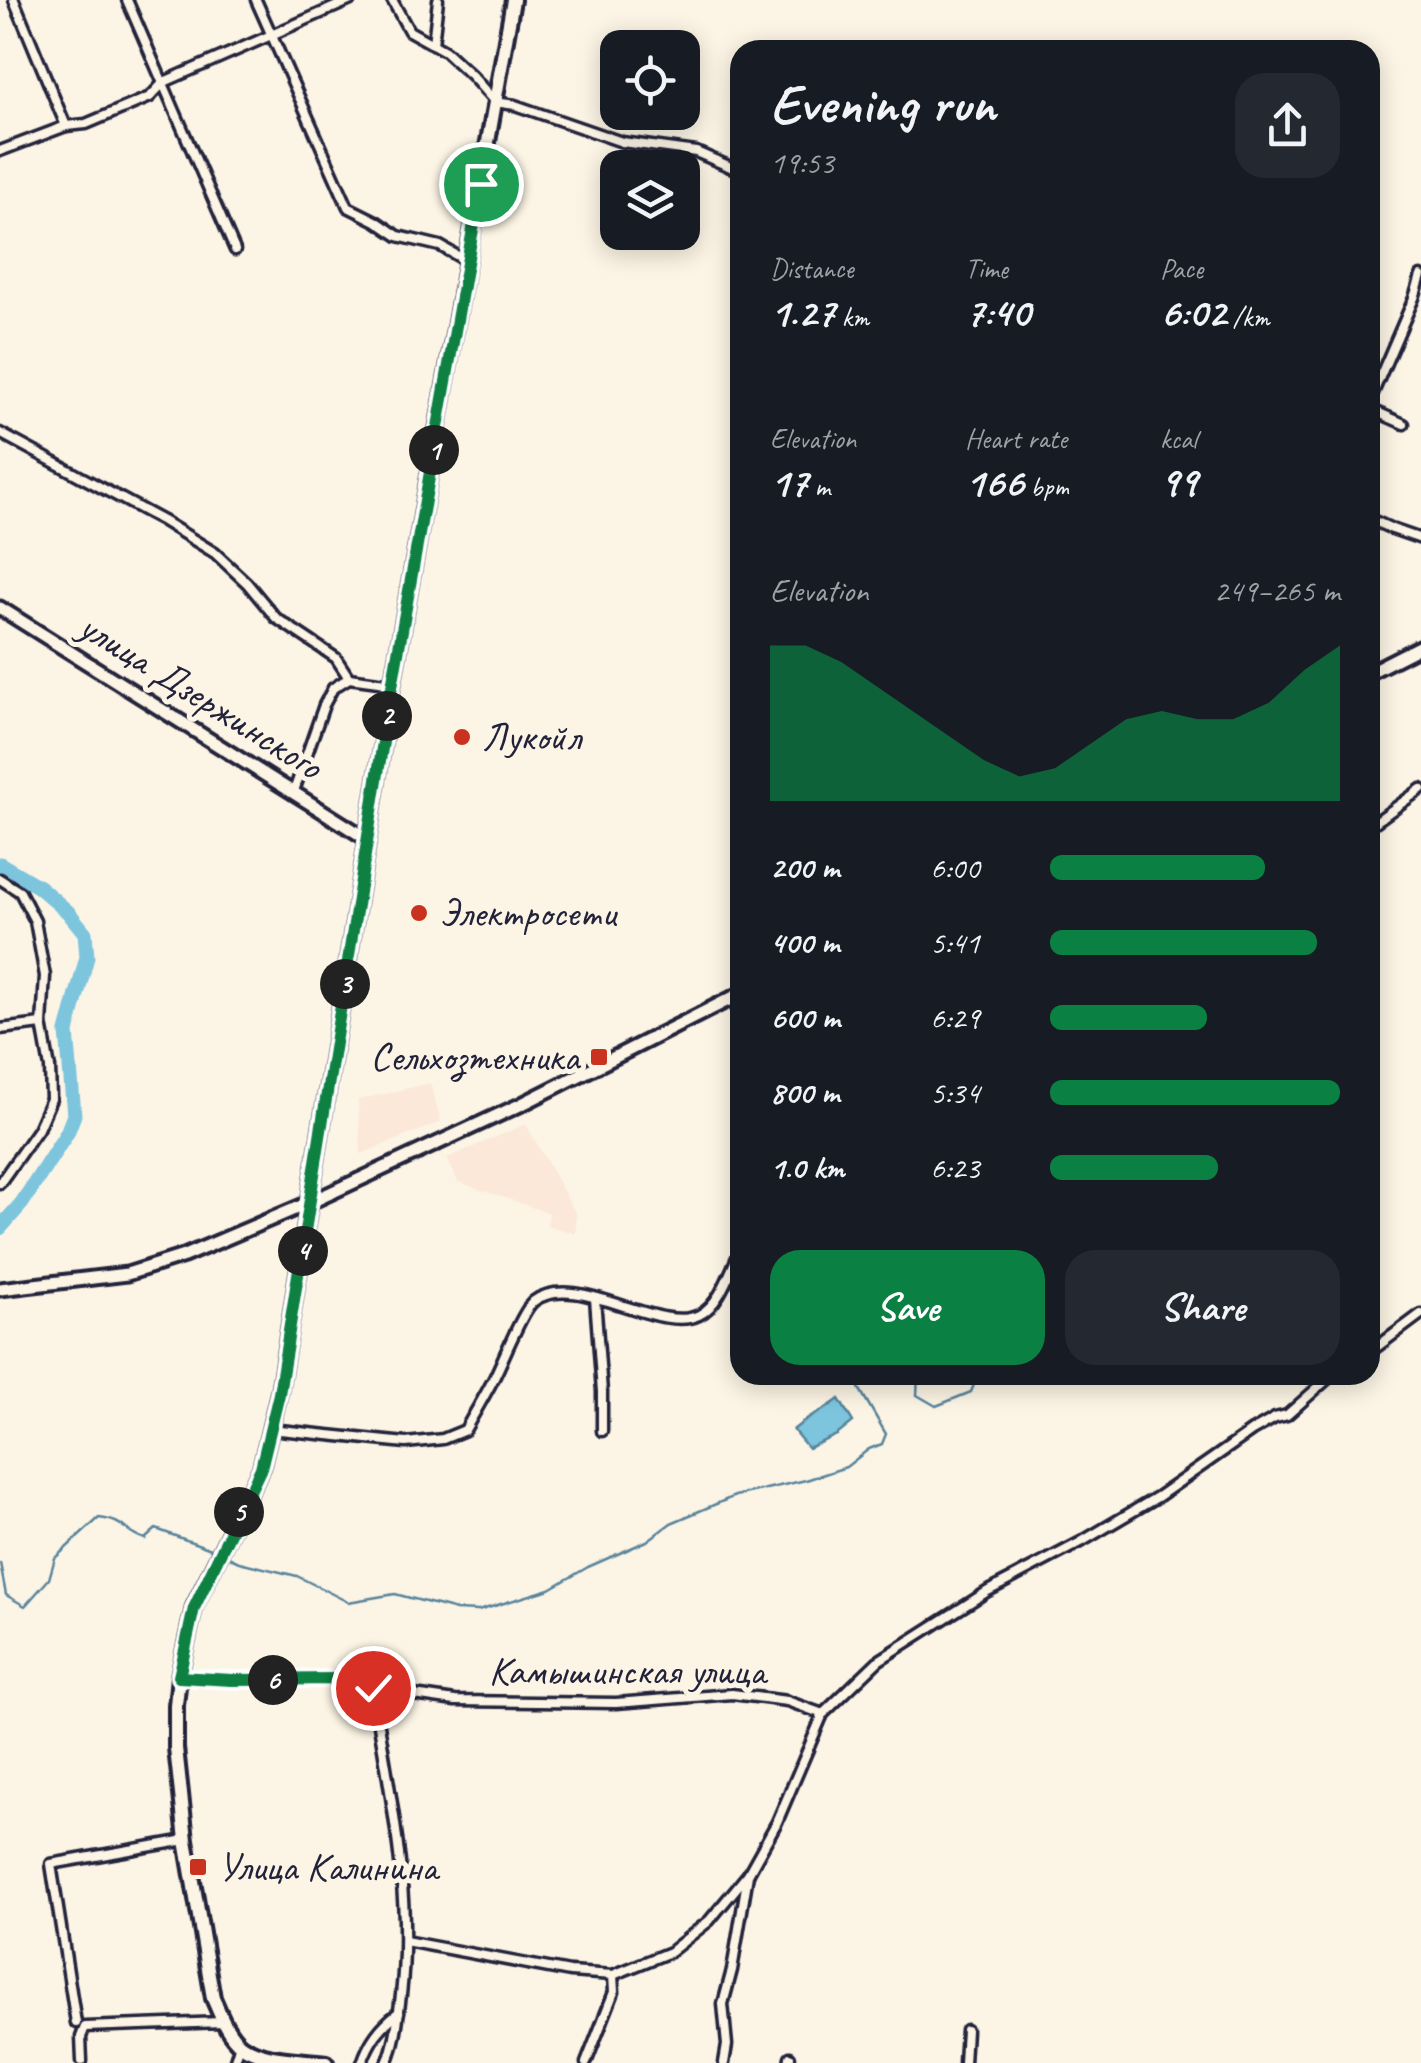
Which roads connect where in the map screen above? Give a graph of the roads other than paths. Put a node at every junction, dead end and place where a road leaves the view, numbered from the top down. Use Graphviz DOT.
graph roads {
  1 [pos="14,0"];
  2 [pos="127,0"];
  3 [pos="256,0"];
  4 [pos="351,0"];
  5 [pos="392,0"];
  6 [pos="438,0"];
  7 [pos="513,0"];
  8 [pos="272,34"];
  9 [pos="433,44"];
  10 [pos="164,82"];
  11 [pos="495,102"];
  12 [pos="66,126"];
  13 [pos="0,151"];
  14 [pos="730,167"];
  15 [pos="235,250"];
  16 [pos="466,265"];
  17 [pos="1421,276"];
  18 [pos="1380,377"];
  19 [pos="1380,414"];
  20 [pos="1404,424"];
  21 [pos="0,433"];
  22 [pos="1380,523"];
  23 [pos="1421,539"];
  24 [pos="0,608"];
  25 [pos="1421,646"];
  26 [pos="1380,667"];
  27 [pos="349,678"];
  28 [pos="393,684"];
  29 [pos="1421,789"];
  30 [pos="294,792"];
  31 [pos="1380,819"];
  32 [pos="368,839"];
  33 [pos="0,879"];
  34 [pos="730,999"];
  35 [pos="42,1024"];
  36 [pos="0,1029"];
  37 [pos="0,1182"];
  38 [pos="311,1202"];
  39 [pos="730,1271"];
  40 [pos="0,1289"];
  41 [pos="596,1298"];
  42 [pos="1421,1314"];
  43 [pos="1380,1345"];
  44 [pos="1321,1385"];
  45 [pos="270,1429"];
  46 [pos="602,1432"];
  47 [pos="179,1677"];
  48 [pos="373,1688"];
  49 [pos="823,1714"];
  50 [pos="186,1840"];
  51 [pos="748,1874"];
  52 [pos="405,1940"];
  53 [pos="613,1975"];
  54 [pos="399,2012"];
  55 [pos="223,2022"];
  56 [pos="76,2023"];
  57 [pos="966,2030"];
  58 [pos="240,2044"];
  59 [pos="82,2061"];
  60 [pos="234,2063"];
  61 [pos="326,2063"];
  62 [pos="362,2063"];
  63 [pos="387,2063"];
  64 [pos="586,2063"];
  65 [pos="724,2063"];
  66 [pos="964,2063"];
  1 -- 12 [label="street"];
  2 -- 10 [label="street"];
  3 -- 8 [label="street"];
  4 -- 8 [label="street"];
  5 -- 9 [label="street"];
  6 -- 9 [label="street"];
  7 -- 11 [label="main road"];
  8 -- 10 [label="street"];
  8 -- 16 [label="street"];
  9 -- 11 [label="street"];
  10 -- 12 [label="street"];
  10 -- 15 [label="street"];
  11 -- 14 [label="street"];
  11 -- 16 [label="main road"];
  12 -- 13 [label="street"];
  16 -- 28 [label="main road"];
  17 -- 18 [label="street"];
  19 -- 20 [label="street"];
  21 -- 27 [label="street"];
  22 -- 23 [label="street"];
  24 -- 30 [label="street, улица Дзержинского"];
  25 -- 26 [label="street"];
  27 -- 28 [label="street"];
  27 -- 30 [label="street"];
  28 -- 32 [label="main road"];
  29 -- 31 [label="street"];
  30 -- 32 [label="street, улица Дзержинского"];
  32 -- 38 [label="main road"];
  33 -- 35 [label="street"];
  34 -- 38 [label="street"];
  35 -- 36 [label="street"];
  35 -- 37 [label="street"];
  38 -- 40 [label="street"];
  38 -- 45 [label="main road"];
  39 -- 41 [label="street"];
  41 -- 45 [label="street"];
  41 -- 46 [label="street"];
  42 -- 43 [label="street"];
  44 -- 49 [label="street"];
  45 -- 47 [label="main road"];
  47 -- 48 [label="street, Камышинская улица"];
  47 -- 50 [label="main road"];
  48 -- 49 [label="street, Камышинская улица"];
  48 -- 52 [label="street"];
  49 -- 51 [label="street"];
  50 -- 55 [label="main road"];
  50 -- 56 [label="street"];
  51 -- 53 [label="street"];
  51 -- 65 [label="street"];
  52 -- 53 [label="street"];
  52 -- 54 [label="street"];
  53 -- 64 [label="street"];
  54 -- 62 [label="street"];
  54 -- 63 [label="street"];
  55 -- 58 [label="main road"];
  55 -- 59 [label="street"];
  57 -- 66 [label="street"];
  58 -- 60 [label="street"];
  58 -- 61 [label="main road"];
}
